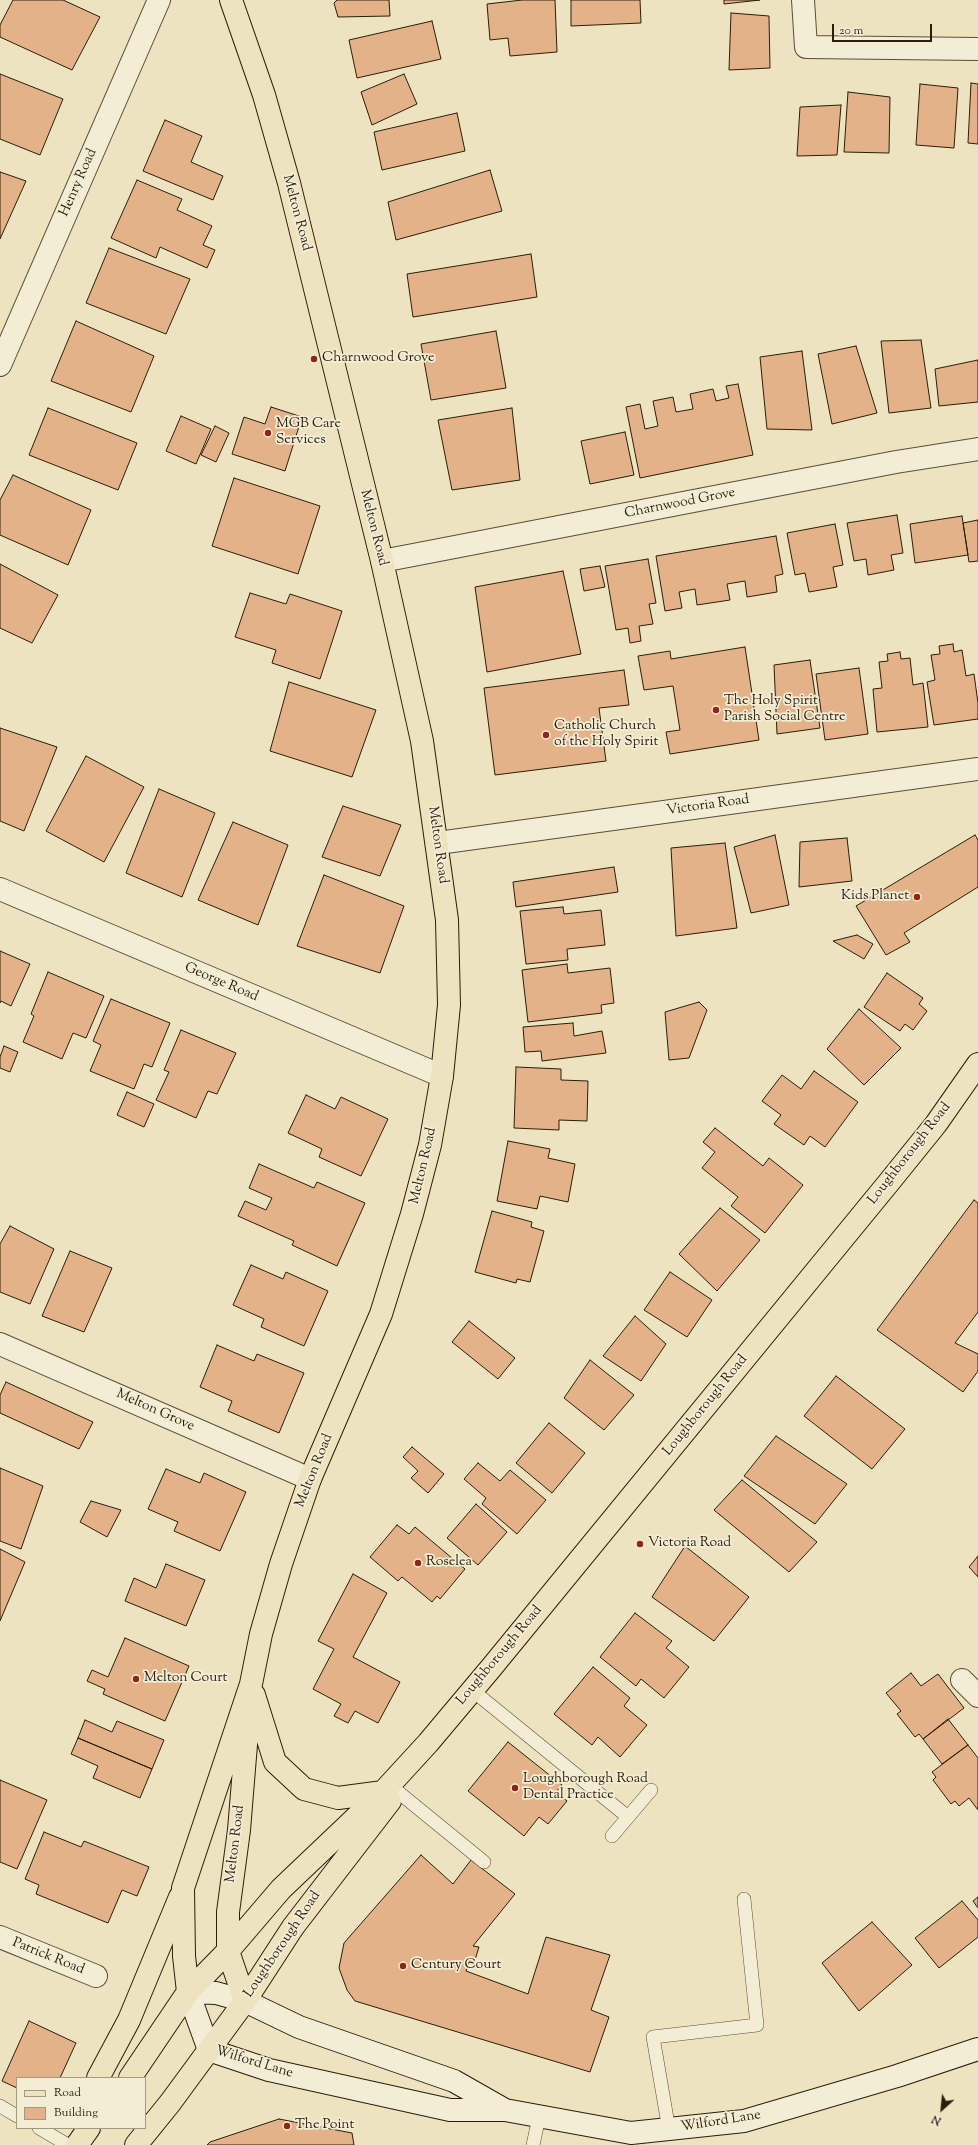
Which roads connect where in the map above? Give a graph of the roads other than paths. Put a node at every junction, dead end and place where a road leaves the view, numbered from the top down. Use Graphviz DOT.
graph roads {
  1 [pos="159,0"];
  2 [pos="231,0"];
  3 [pos="803,0"];
  4 [pos="978,49"];
  5 [pos="0,365"];
  6 [pos="978,449"];
  7 [pos="382,561"];
  8 [pos="978,769"];
  9 [pos="438,842"];
  10 [pos="0,889"];
  11 [pos="978,1064"];
  12 [pos="442,1076"];
  13 [pos="0,1344"];
  14 [pos="310,1479"];
  15 [pos="962,1680"];
  16 [pos="251,1684"];
  17 [pos="472,1690"];
  18 [pos="978,1696"];
  19 [pos="651,1790"];
  20 [pos="390,1792"];
  21 [pos="628,1817"];
  22 [pos="612,1836"];
  23 [pos="484,1862"];
  24 [pos="183,1888"];
  25 [pos="744,1899"];
  26 [pos="0,1937"];
  27 [pos="228,1951"];
  28 [pos="96,1976"];
  29 [pos="188,1992"];
  30 [pos="245,2001"];
  31 [pos="978,2049"];
  32 [pos="209,2050"];
  33 [pos="99,2077"];
  34 [pos="131,2077"];
  35 [pos="0,2106"];
  36 [pos="505,2110"];
  37 [pos="16,2115"];
  38 [pos="539,2117"];
  39 [pos="41,2129"];
  40 [pos="88,2129"];
  41 [pos="669,2130"];
  42 [pos="68,2145"];
  43 [pos="77,2145"];
  44 [pos="136,2145"];
  45 [pos="533,2145"];
  1 -- 5 [label="street, Henry Road"];
  2 -- 7 [label="main road, Melton Road"];
  3 -- 4 [label="street"];
  6 -- 7 [label="street, Charnwood Grove"];
  7 -- 9 [label="main road, Melton Road"];
  8 -- 9 [label="street, Victoria Road"];
  9 -- 12 [label="main road, Melton Road"];
  10 -- 12 [label="street, George Road"];
  11 -- 17 [label="main road, Loughborough Road"];
  12 -- 14 [label="main road, Melton Road"];
  13 -- 14 [label="street, Melton Grove"];
  14 -- 16 [label="main road, Melton Road"];
  15 -- 18 [label="street"];
  16 -- 20 [label="main road"];
  16 -- 24 [label="main road, Melton Road"];
  16 -- 27 [label="main road, Melton Road"];
  17 -- 20 [label="main road, Loughborough Road"];
  17 -- 21 [label="lane"];
  19 -- 21 [label="lane"];
  20 -- 23 [label="lane"];
  20 -- 27 [label="main road, Loughborough Road"];
  20 -- 30 [label="main road, Loughborough Road"];
  21 -- 22 [label="lane"];
  24 -- 29 [label="main road, Melton Road"];
  24 -- 33 [label="main road"];
  25 -- 41 [label="lane"];
  26 -- 28 [label="street, Patrick Road"];
  27 -- 29 [label="main road, Loughborough Road"];
  27 -- 30 [label="main road, Melton Road"];
  29 -- 30 [label="street, Wilford Lane"];
  29 -- 32 [label="street, Wilford Lane"];
  29 -- 34 [label="main road, Loughborough Road"];
  30 -- 32 [label="main road, Loughborough Road"];
  30 -- 36 [label="street, Wilford Lane"];
  31 -- 41 [label="street, Wilford Lane"];
  32 -- 36 [label="street, Wilford Lane"];
  32 -- 44 [label="main road, Loughborough Road"];
  35 -- 37 [label="lane"];
  36 -- 38 [label="street, Wilford Lane"];
  38 -- 41 [label="street, Wilford Lane"];
  38 -- 45 [label="lane"];
  39 -- 42 [label="lane"];
  40 -- 43 [label="main road"];
}
